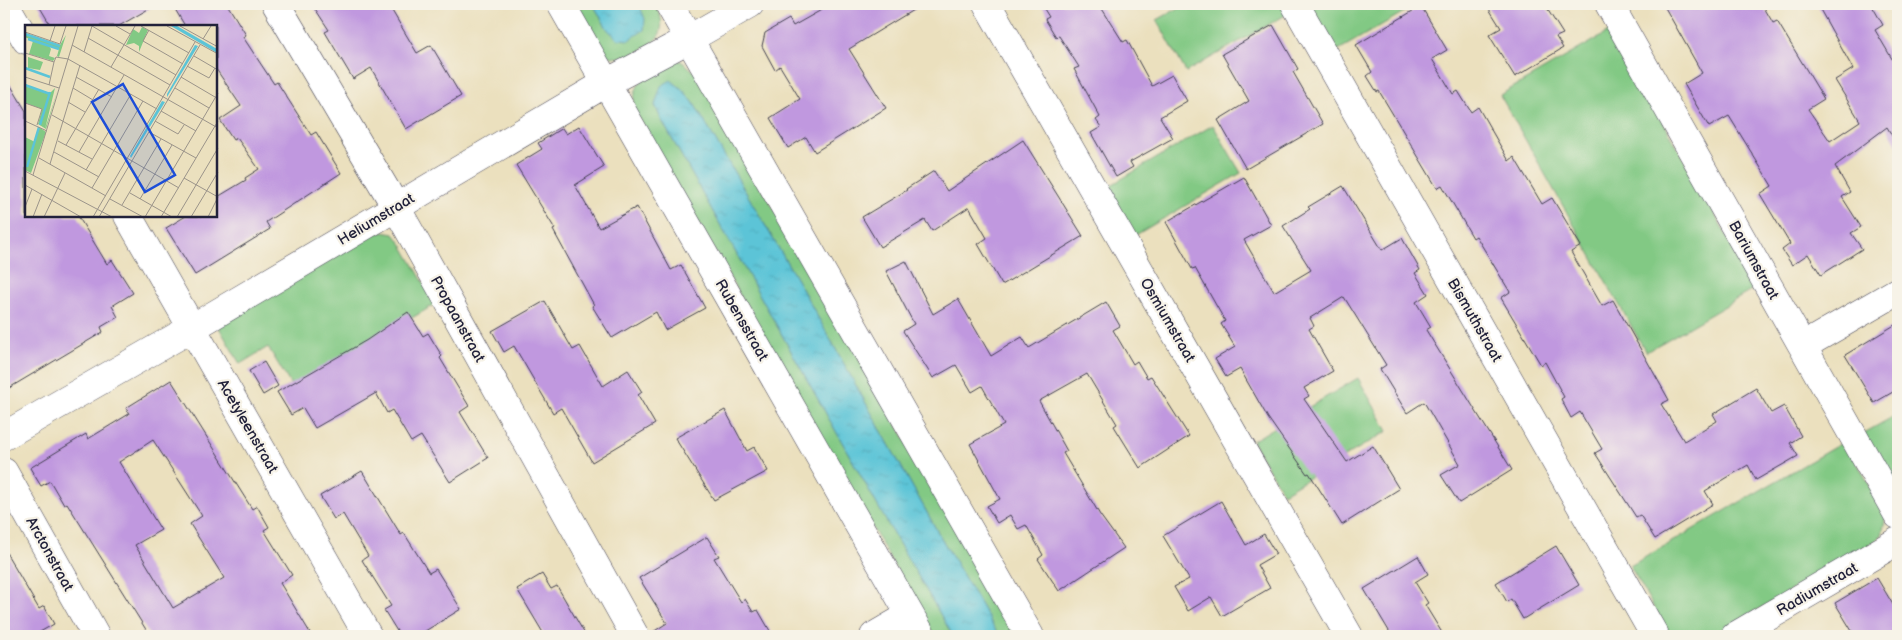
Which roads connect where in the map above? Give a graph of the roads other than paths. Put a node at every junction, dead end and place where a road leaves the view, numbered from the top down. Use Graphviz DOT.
graph roads {
  1 [pos="6,4"];
  2 [pos="276,4"];
  3 [pos="561,4"];
  4 [pos="669,4"];
  5 [pos="750,4"];
  6 [pos="987,4"];
  7 [pos="1295,4"];
  8 [pos="1609,4"];
  9 [pos="25,38"];
  10 [pos="689,39"];
  11 [pos="606,83"];
  12 [pos="396,208"];
  13 [pos="129,218"];
  14 [pos="1898,291"];
  15 [pos="192,328"];
  16 [pos="1803,346"];
  17 [pos="4,436"];
  18 [pos="4,472"];
  19 [pos="1898,515"];
  20 [pos="1898,541"];
  21 [pos="916,626"];
  22 [pos="96,636"];
  23 [pos="368,636"];
  24 [pos="636,636"];
  25 [pos="874,636"];
  26 [pos="1030,636"];
  27 [pos="1349,636"];
  28 [pos="1656,636"];
  29 [pos="1735,636"];
  1 -- 9 [label="street"];
  2 -- 12 [label="street, Propaanstraat"];
  3 -- 11 [label="street, Rubensstraat"];
  4 -- 10 [label="street"];
  5 -- 10 [label="street, Heliumstraat"];
  6 -- 27 [label="street, Osmiumstraat"];
  7 -- 28 [label="street, Bismuthstraat"];
  8 -- 16 [label="street, Bariumstraat"];
  10 -- 11 [label="street, Heliumstraat"];
  10 -- 26 [label="street"];
  11 -- 12 [label="street, Heliumstraat"];
  11 -- 21 [label="street, Rubensstraat"];
  12 -- 15 [label="street, Heliumstraat"];
  12 -- 24 [label="street, Propaanstraat"];
  13 -- 15 [label="street, Acetyleenstraat"];
  14 -- 16 [label="street"];
  15 -- 17 [label="street, Heliumstraat"];
  15 -- 23 [label="street, Acetyleenstraat"];
  16 -- 19 [label="street, Bariumstraat"];
  18 -- 22 [label="street, Arctonstraat"];
  20 -- 29 [label="street, Radiumstraat"];
  21 -- 25 [label="street"];
}
